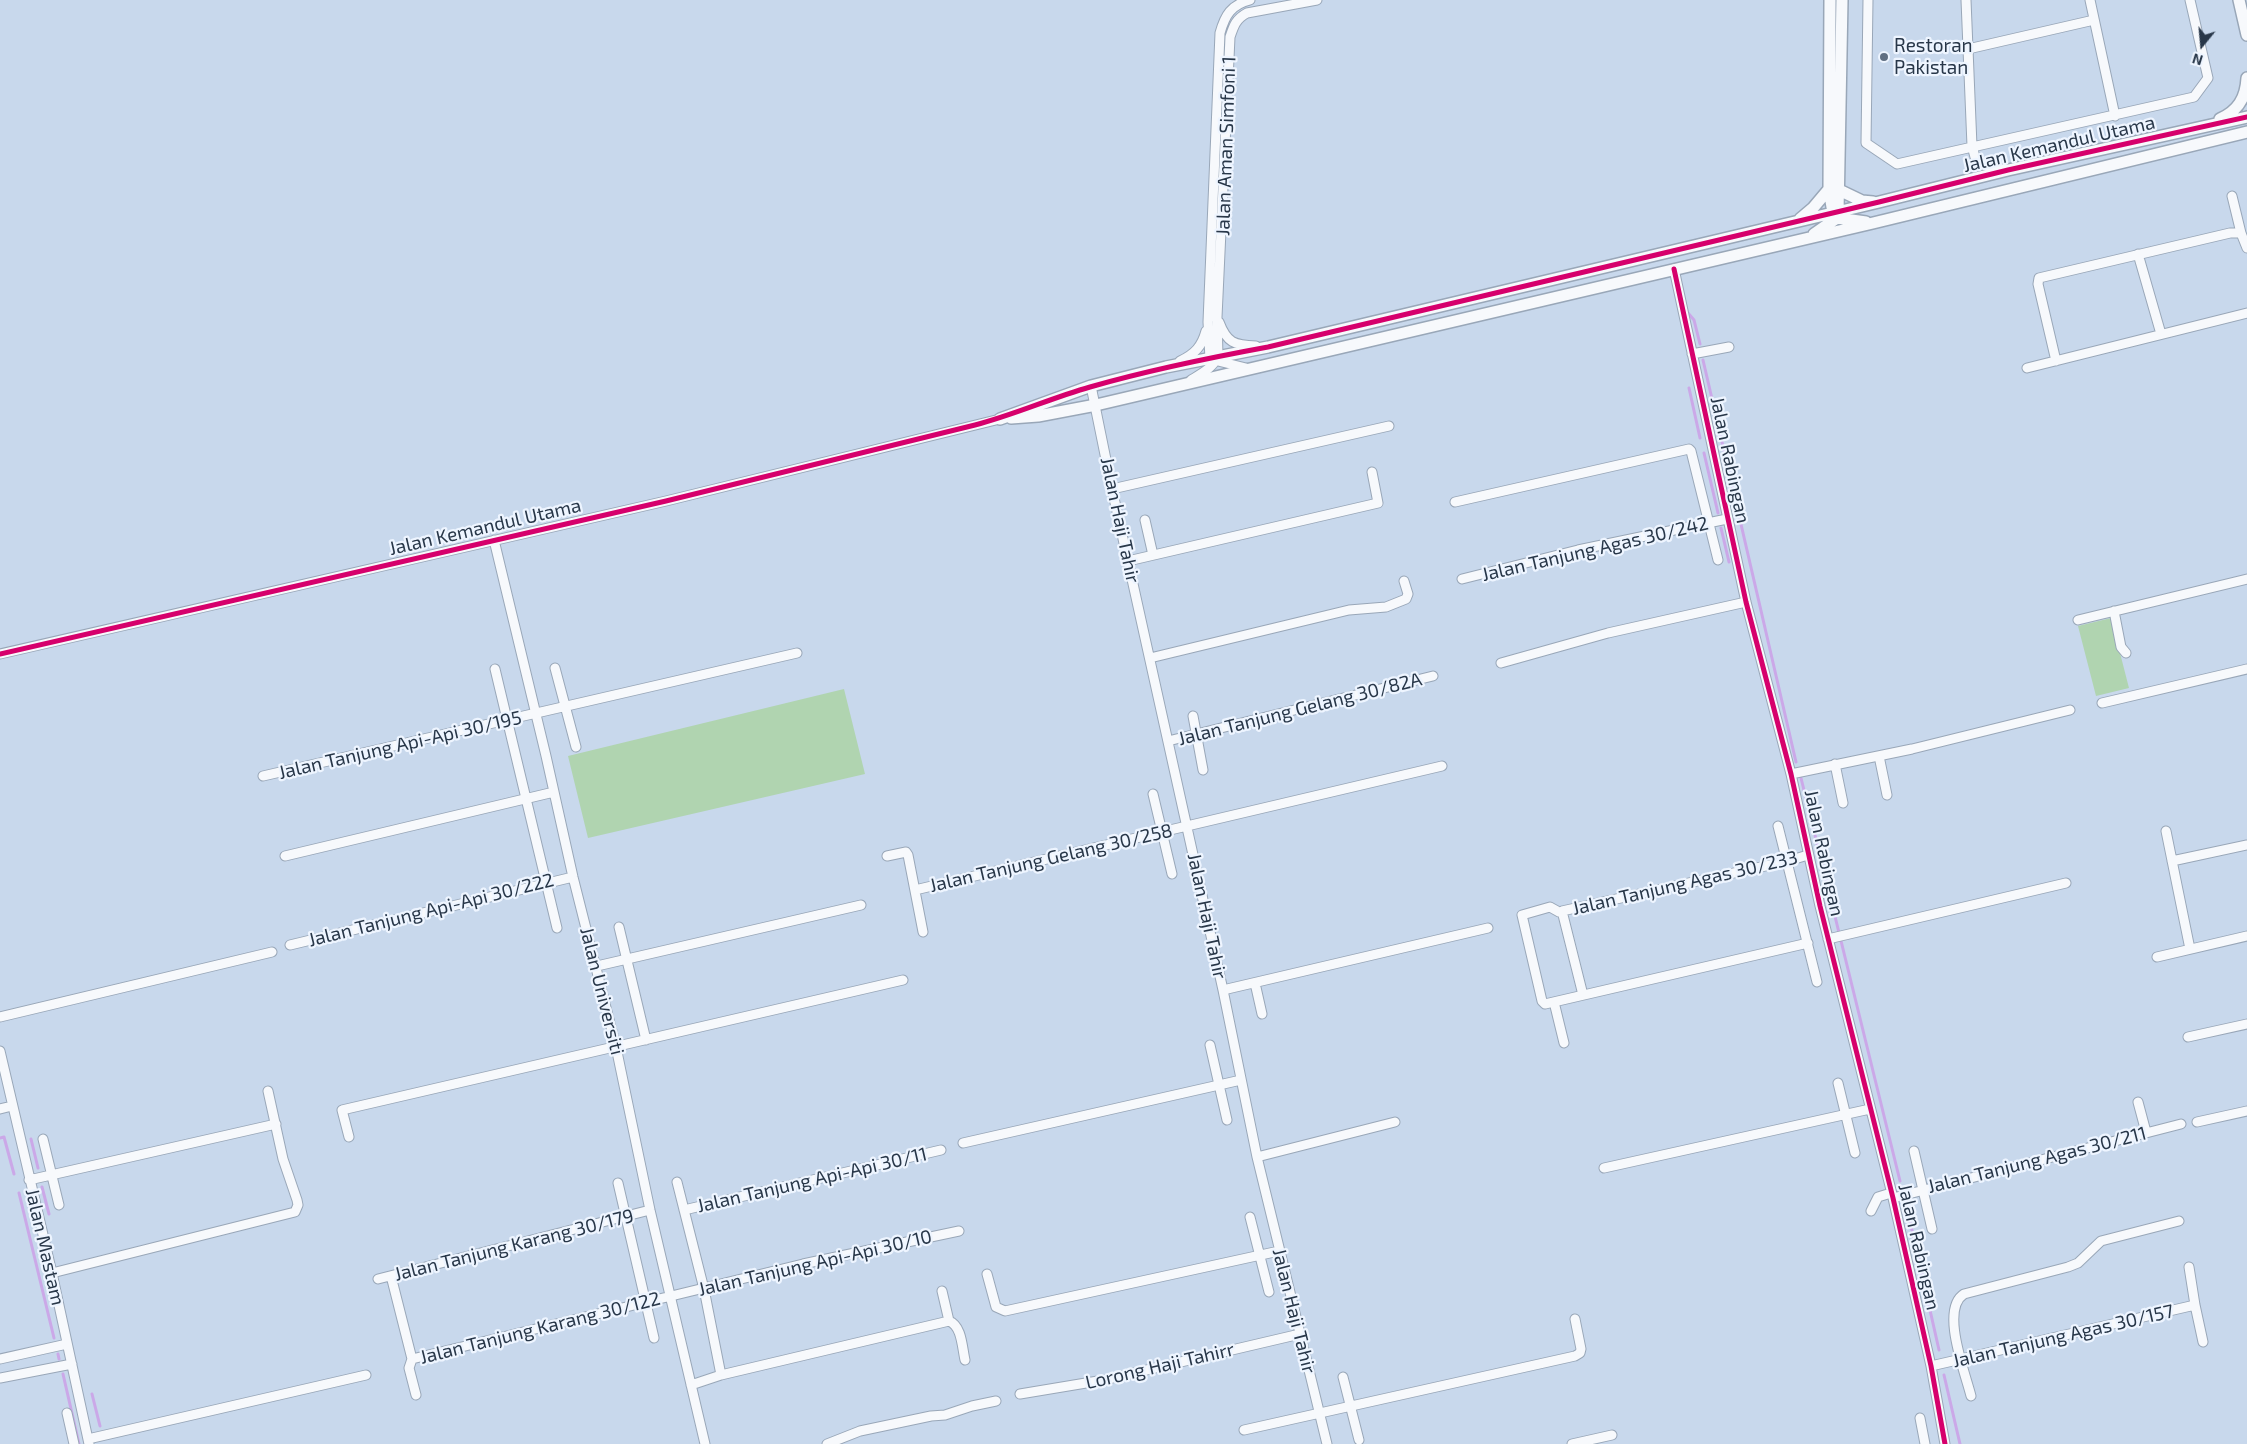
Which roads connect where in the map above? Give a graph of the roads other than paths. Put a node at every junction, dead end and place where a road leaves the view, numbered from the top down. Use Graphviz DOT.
graph roads {
  1 [pos="1250,0"];
  2 [pos="1317,0"];
  3 [pos="1830,0"];
  4 [pos="1842,0"];
  5 [pos="1868,0"];
  6 [pos="1966,0"];
  7 [pos="2090,0"];
  8 [pos="2190,0"];
  9 [pos="2238,0"];
  10 [pos="2094,20"];
  11 [pos="2247,35"];
  12 [pos="1968,49"];
  13 [pos="2247,78"];
  14 [pos="2114,116"];
  15 [pos="2247,117"];
  16 [pos="2202,127"];
  17 [pos="2247,132"];
  18 [pos="2227,136"];
  19 [pos="2247,140"];
  20 [pos="1972,146"];
  21 [pos="2008,170"];
  22 [pos="1833,189"];
  23 [pos="2232,196"];
  24 [pos="1879,202"];
  25 [pos="1836,214"];
  26 [pos="1797,222"];
  27 [pos="1872,222"];
  28 [pos="2241,233"];
  29 [pos="1810,237"];
  30 [pos="2247,248"];
  31 [pos="2138,254"];
  32 [pos="1674,269"];
  33 [pos="2247,313"];
  34 [pos="1217,317"];
  35 [pos="1208,322"];
  36 [pos="2160,334"];
  37 [pos="1268,347"];
  38 [pos="1729,347"];
  39 [pos="1692,354"];
  40 [pos="1215,359"];
  41 [pos="2056,361"];
  42 [pos="1166,366"];
  43 [pos="2027,368"];
  44 [pos="1249,369"];
  45 [pos="1186,383"];
  46 [pos="1091,386"];
  47 [pos="1096,405"];
  48 [pos="1000,419"];
  49 [pos="1390,426"];
  50 [pos="1372,472"];
  51 [pos="1112,489"];
  52 [pos="1455,502"];
  53 [pos="1727,519"];
  54 [pos="1145,520"];
  55 [pos="1709,523"];
  56 [pos="494,540"];
  57 [pos="1153,555"];
  58 [pos="1128,560"];
  59 [pos="1718,560"];
  60 [pos="1462,579"];
  61 [pos="2247,579"];
  62 [pos="1404,581"];
  63 [pos="1746,602"];
  64 [pos="2114,611"];
  65 [pos="2078,620"];
  66 [pos="797,653"];
  67 [pos="0,654"];
  68 [pos="2126,654"];
  69 [pos="1150,658"];
  70 [pos="1501,663"];
  71 [pos="555,668"];
  72 [pos="495,669"];
  73 [pos="2247,669"];
  74 [pos="1433,676"];
  75 [pos="2102,703"];
  76 [pos="565,706"];
  77 [pos="2070,710"];
  78 [pos="536,713"];
  79 [pos="1192,716"];
  80 [pos="507,720"];
  81 [pos="1196,734"];
  82 [pos="1168,741"];
  83 [pos="576,746"];
  84 [pos="1879,756"];
  85 [pos="1835,764"];
  86 [pos="1442,766"];
  87 [pos="1203,770"];
  88 [pos="1791,774"];
  89 [pos="263,776"];
  90 [pos="554,792"];
  91 [pos="1153,794"];
  92 [pos="1887,795"];
  93 [pos="526,799"];
  94 [pos="1843,803"];
  95 [pos="1187,826"];
  96 [pos="1778,826"];
  97 [pos="2166,831"];
  98 [pos="1162,832"];
  99 [pos="2247,845"];
  100 [pos="1808,855"];
  101 [pos="285,856"];
  102 [pos="887,856"];
  103 [pos="1788,861"];
  104 [pos="2172,861"];
  105 [pos="1172,874"];
  106 [pos="572,877"];
  107 [pos="546,882"];
  108 [pos="2066,883"];
  109 [pos="915,890"];
  110 [pos="861,904"];
  111 [pos="1561,911"];
  112 [pos="619,927"];
  113 [pos="557,928"];
  114 [pos="1488,928"];
  115 [pos="923,932"];
  116 [pos="2247,936"];
  117 [pos="1832,938"];
  118 [pos="290,944"];
  119 [pos="1808,944"];
  120 [pos="2190,949"];
  121 [pos="272,952"];
  122 [pos="2157,957"];
  123 [pos="627,959"];
  124 [pos="597,966"];
  125 [pos="904,980"];
  126 [pos="1817,982"];
  127 [pos="1255,983"];
  128 [pos="1223,990"];
  129 [pos="1583,995"];
  130 [pos="1554,1002"];
  131 [pos="1262,1014"];
  132 [pos="0,1017"];
  133 [pos="2247,1024"];
  134 [pos="2188,1037"];
  135 [pos="646,1040"];
  136 [pos="1564,1043"];
  137 [pos="1210,1045"];
  138 [pos="616,1047"];
  139 [pos="0,1051"];
  140 [pos="1241,1080"];
  141 [pos="1838,1083"];
  142 [pos="1219,1086"];
  143 [pos="268,1091"];
  144 [pos="2138,1102"];
  145 [pos="12,1106"];
  146 [pos="0,1109"];
  147 [pos="1870,1109"];
  148 [pos="2247,1111"];
  149 [pos="1845,1116"];
  150 [pos="1227,1120"];
  151 [pos="1395,1122"];
  152 [pos="2196,1122"];
  153 [pos="276,1124"];
  154 [pos="2181,1124"];
  155 [pos="2146,1132"];
  156 [pos="349,1137"];
  157 [pos="43,1139"];
  158 [pos="963,1144"];
  159 [pos="941,1150"];
  160 [pos="1914,1151"];
  161 [pos="1855,1153"];
  162 [pos="1257,1157"];
  163 [pos="1604,1168"];
  164 [pos="52,1175"];
  165 [pos="29,1180"];
  166 [pos="618,1182"];
  167 [pos="677,1182"];
  168 [pos="1924,1189"];
  169 [pos="1892,1195"];
  170 [pos="59,1206"];
  171 [pos="650,1210"];
  172 [pos="684,1210"];
  173 [pos="1871,1211"];
  174 [pos="626,1217"];
  175 [pos="1250,1217"];
  176 [pos="2179,1221"];
  177 [pos="1932,1229"];
  178 [pos="958,1231"];
  179 [pos="1279,1251"];
  180 [pos="1259,1256"];
  181 [pos="2189,1267"];
  182 [pos="52,1273"];
  183 [pos="987,1274"];
  184 [pos="391,1276"];
  185 [pos="378,1279"];
  186 [pos="704,1289"];
  187 [pos="942,1291"];
  188 [pos="1269,1292"];
  189 [pos="671,1296"];
  190 [pos="646,1302"];
  191 [pos="2194,1305"];
  192 [pos="949,1320"];
  193 [pos="1575,1320"];
  194 [pos="1300,1334"];
  195 [pos="654,1338"];
  196 [pos="2203,1342"];
  197 [pos="67,1344"];
  198 [pos="1962,1358"];
  199 [pos="0,1359"];
  200 [pos="965,1360"];
  201 [pos="411,1361"];
  202 [pos="72,1364"];
  203 [pos="1931,1366"];
  204 [pos="721,1374"];
  205 [pos="366,1375"];
  206 [pos="1343,1377"];
  207 [pos="0,1378"];
  208 [pos="692,1385"];
  209 [pos="416,1394"];
  210 [pos="1020,1394"];
  211 [pos="1971,1396"];
  212 [pos="996,1401"];
  213 [pos="1350,1406"];
  214 [pos="1320,1412"];
  215 [pos="67,1413"];
  216 [pos="1920,1418"];
  217 [pos="1244,1430"];
  218 [pos="1612,1435"];
  219 [pos="1359,1440"];
  220 [pos="89,1443"];
  221 [pos="74,1444"];
  222 [pos="705,1444"];
  223 [pos="826,1444"];
  224 [pos="1328,1444"];
  225 [pos="1572,1444"];
  226 [pos="1925,1444"];
  227 [pos="1945,1444"];
  1 -- 35 [label="street, Jalan Aman Simfoni 1"];
  2 -- 34 [label="street, Jalan Aman Simfoni 1"];
  3 -- 22 [label="street"];
  4 -- 22 [label="street"];
  5 -- 20 [label="street"];
  6 -- 12 [label="street"];
  7 -- 10 [label="street"];
  8 -- 14 [label="street"];
  9 -- 11 [label="street"];
  10 -- 12 [label="street"];
  10 -- 14 [label="street"];
  12 -- 20 [label="street"];
  13 -- 16 [label="street"];
  14 -- 20 [label="street"];
  15 -- 16 [label="street, Jalan Kemandul Utama"];
  16 -- 21 [label="street, Jalan Kemandul Utama"];
  17 -- 18 [label="street, Jalan Kemandul Utama"];
  18 -- 19 [label="street"];
  18 -- 27 [label="street, Jalan Kemandul Utama"];
  20 -- 21 [label="street"];
  21 -- 24 [label="street, Jalan Kemandul Utama"];
  22 -- 24 [label="street"];
  22 -- 25 [label="street"];
  22 -- 26 [label="street"];
  23 -- 28 [label="street"];
  24 -- 25 [label="street, Jalan Kemandul Utama"];
  25 -- 26 [label="street, Jalan Kemandul Utama"];
  25 -- 27 [label="street, Jalan Kemandul Utama"];
  25 -- 29 [label="street"];
  26 -- 37 [label="street, Jalan Kemandul Utama"];
  27 -- 29 [label="street"];
  28 -- 30 [label="street"];
  28 -- 31 [label="street"];
  29 -- 32 [label="street"];
  31 -- 36 [label="street"];
  31 -- 41 [label="street"];
  32 -- 39 [label="street, Jalan Rabingan"];
  32 -- 44 [label="street"];
  33 -- 36 [label="street"];
  34 -- 37 [label="street"];
  34 -- 40 [label="street, Jalan Aman Simfoni 1"];
  35 -- 40 [label="street, Jalan Aman Simfoni 1"];
  35 -- 42 [label="street"];
  36 -- 41 [label="street"];
  37 -- 40 [label="street, Jalan Kemandul Utama"];
  38 -- 39 [label="street"];
  39 -- 53 [label="street, Jalan Rabingan"];
  40 -- 42 [label="street, Jalan Kemandul Utama"];
  40 -- 44 [label="street"];
  40 -- 45 [label="street"];
  41 -- 43 [label="street"];
  42 -- 46 [label="street, Jalan Kemandul Utama"];
  44 -- 45 [label="street"];
  45 -- 47 [label="street"];
  46 -- 47 [label="street, Jalan Haji Tahir"];
  46 -- 48 [label="street, Jalan Kemandul Utama"];
  47 -- 48 [label="street"];
  47 -- 51 [label="street, Jalan Haji Tahir"];
  48 -- 56 [label="street, Jalan Kemandul Utama"];
  49 -- 51 [label="street"];
  50 -- 57 [label="street"];
  51 -- 58 [label="street, Jalan Haji Tahir"];
  52 -- 55 [label="street"];
  53 -- 55 [label="street, Jalan Tanjung Agas 30/242"];
  53 -- 63 [label="street, Jalan Rabingan"];
  54 -- 57 [label="street"];
  55 -- 59 [label="street"];
  55 -- 60 [label="street, Jalan Tanjung Agas 30/242"];
  56 -- 67 [label="street, Jalan Kemandul Utama"];
  56 -- 78 [label="street, Jalan Universiti"];
  57 -- 58 [label="street"];
  58 -- 69 [label="street, Jalan Haji Tahir"];
  61 -- 64 [label="street"];
  62 -- 69 [label="street"];
  63 -- 70 [label="street"];
  63 -- 88 [label="street, Jalan Rabingan"];
  64 -- 65 [label="street"];
  64 -- 68 [label="street"];
  66 -- 76 [label="street, Jalan Tanjung Api-Api 30/195"];
  69 -- 82 [label="street, Jalan Haji Tahir"];
  71 -- 76 [label="street"];
  72 -- 80 [label="street"];
  73 -- 75 [label="street"];
  74 -- 81 [label="street, Jalan Tanjung Gelang 30/82A"];
  76 -- 78 [label="street, Jalan Tanjung Api-Api 30/195"];
  76 -- 83 [label="street"];
  77 -- 84 [label="street"];
  78 -- 80 [label="street, Jalan Tanjung Api-Api 30/195"];
  78 -- 90 [label="street, Jalan Universiti"];
  79 -- 81 [label="street"];
  80 -- 89 [label="street, Jalan Tanjung Api-Api 30/195"];
  80 -- 93 [label="street"];
  81 -- 82 [label="street, Jalan Tanjung Gelang 30/82A"];
  81 -- 87 [label="street"];
  82 -- 95 [label="street, Jalan Haji Tahir"];
  84 -- 85 [label="street"];
  84 -- 92 [label="street"];
  85 -- 88 [label="street"];
  85 -- 94 [label="street"];
  86 -- 95 [label="street, Jalan Tanjung Gelang 30/258"];
  88 -- 100 [label="street, Jalan Rabingan"];
  90 -- 93 [label="street"];
  90 -- 106 [label="street, Jalan Universiti"];
  91 -- 98 [label="street"];
  93 -- 101 [label="street"];
  93 -- 107 [label="street"];
  95 -- 98 [label="street, Jalan Tanjung Gelang 30/258"];
  95 -- 128 [label="street, Jalan Haji Tahir"];
  96 -- 103 [label="street"];
  97 -- 104 [label="street"];
  98 -- 105 [label="street"];
  98 -- 109 [label="street, Jalan Tanjung Gelang 30/258"];
  99 -- 104 [label="street"];
  100 -- 103 [label="street, Jalan Tanjung Agas 30/233"];
  100 -- 117 [label="street, Jalan Rabingan"];
  102 -- 109 [label="street"];
  103 -- 111 [label="street, Jalan Tanjung Agas 30/233"];
  103 -- 119 [label="street"];
  104 -- 120 [label="street"];
  106 -- 107 [label="street, Jalan Tanjung Api-Api 30/222"];
  106 -- 124 [label="street, Jalan Universiti"];
  107 -- 113 [label="street"];
  107 -- 118 [label="street, Jalan Tanjung Api-Api 30/222"];
  108 -- 117 [label="street"];
  109 -- 115 [label="street"];
  110 -- 123 [label="street"];
  111 -- 129 [label="street"];
  111 -- 130 [label="street, Jalan Tanjung Agas 30/233"];
  112 -- 123 [label="street"];
  114 -- 127 [label="street"];
  116 -- 120 [label="street"];
  117 -- 147 [label="street, Jalan Rabingan"];
  119 -- 126 [label="street"];
  119 -- 129 [label="street"];
  120 -- 122 [label="street"];
  121 -- 132 [label="street"];
  123 -- 124 [label="street"];
  123 -- 135 [label="street"];
  124 -- 138 [label="street, Jalan Universiti"];
  125 -- 135 [label="street"];
  127 -- 128 [label="street"];
  127 -- 131 [label="street"];
  128 -- 140 [label="street, Jalan Haji Tahir"];
  129 -- 130 [label="street"];
  130 -- 136 [label="street"];
  133 -- 134 [label="street"];
  135 -- 138 [label="street"];
  137 -- 142 [label="street"];
  138 -- 156 [label="street"];
  138 -- 171 [label="street, Jalan Universiti"];
  139 -- 145 [label="street, Jalan Mastam"];
  140 -- 142 [label="street"];
  140 -- 162 [label="street, Jalan Haji Tahir"];
  141 -- 149 [label="street"];
  142 -- 150 [label="street"];
  142 -- 158 [label="street"];
  143 -- 153 [label="street"];
  144 -- 155 [label="street"];
  145 -- 146 [label="street"];
  145 -- 165 [label="street, Jalan Mastam"];
  147 -- 149 [label="street"];
  147 -- 169 [label="street, Jalan Rabingan"];
  148 -- 152 [label="street"];
  149 -- 161 [label="street"];
  149 -- 163 [label="street"];
  151 -- 162 [label="street"];
  153 -- 164 [label="street"];
  153 -- 182 [label="street"];
  154 -- 155 [label="street, Jalan Tanjung Agas 30/211"];
  155 -- 168 [label="street, Jalan Tanjung Agas 30/211"];
  157 -- 164 [label="street"];
  159 -- 172 [label="street, Jalan Tanjung Api-Api 30/11"];
  160 -- 168 [label="street"];
  162 -- 179 [label="street, Jalan Haji Tahir"];
  164 -- 165 [label="street"];
  164 -- 170 [label="street"];
  165 -- 182 [label="street, Jalan Mastam"];
  166 -- 174 [label="street"];
  167 -- 172 [label="street"];
  168 -- 169 [label="street, Jalan Tanjung Agas 30/211"];
  168 -- 177 [label="street"];
  169 -- 173 [label="street"];
  169 -- 203 [label="street, Jalan Rabingan"];
  171 -- 174 [label="street, Jalan Tanjung Karang 30/179"];
  171 -- 189 [label="street, Jalan Universiti"];
  172 -- 186 [label="street"];
  174 -- 184 [label="street, Jalan Tanjung Karang 30/179"];
  174 -- 190 [label="street"];
  175 -- 180 [label="street"];
  176 -- 198 [label="street"];
  178 -- 186 [label="street, Jalan Tanjung Api-Api 30/10"];
  179 -- 180 [label="street"];
  179 -- 194 [label="street, Jalan Haji Tahir"];
  180 -- 183 [label="street"];
  180 -- 188 [label="street"];
  181 -- 191 [label="street"];
  182 -- 197 [label="street, Jalan Mastam"];
  184 -- 185 [label="street, Jalan Tanjung Karang 30/179"];
  184 -- 201 [label="street"];
  186 -- 189 [label="street, Jalan Tanjung Api-Api 30/10"];
  186 -- 204 [label="street"];
  187 -- 192 [label="street"];
  189 -- 190 [label="street, Jalan Tanjung Karang 30/122"];
  189 -- 208 [label="street, Jalan Universiti"];
  190 -- 195 [label="street"];
  190 -- 201 [label="street, Jalan Tanjung Karang 30/122"];
  191 -- 196 [label="street"];
  191 -- 198 [label="street, Jalan Tanjung Agas 30/157"];
  192 -- 200 [label="street"];
  192 -- 204 [label="street"];
  193 -- 213 [label="street"];
  194 -- 210 [label="street, Lorong Haji Tahirr"];
  194 -- 214 [label="street, Jalan Haji Tahir"];
  197 -- 199 [label="street"];
  197 -- 202 [label="street, Jalan Mastam"];
  198 -- 203 [label="street, Jalan Tanjung Agas 30/157"];
  198 -- 211 [label="street"];
  201 -- 209 [label="street"];
  202 -- 207 [label="street"];
  202 -- 220 [label="street, Jalan Mastam"];
  203 -- 227 [label="street, Jalan Rabingan"];
  204 -- 208 [label="street"];
  205 -- 220 [label="street"];
  206 -- 213 [label="street"];
  208 -- 222 [label="street, Jalan Universiti"];
  212 -- 223 [label="street"];
  213 -- 214 [label="street"];
  213 -- 219 [label="street"];
  214 -- 217 [label="street"];
  214 -- 224 [label="street, Jalan Haji Tahir"];
  215 -- 221 [label="street"];
  216 -- 226 [label="street"];
  218 -- 225 [label="street"];
}
